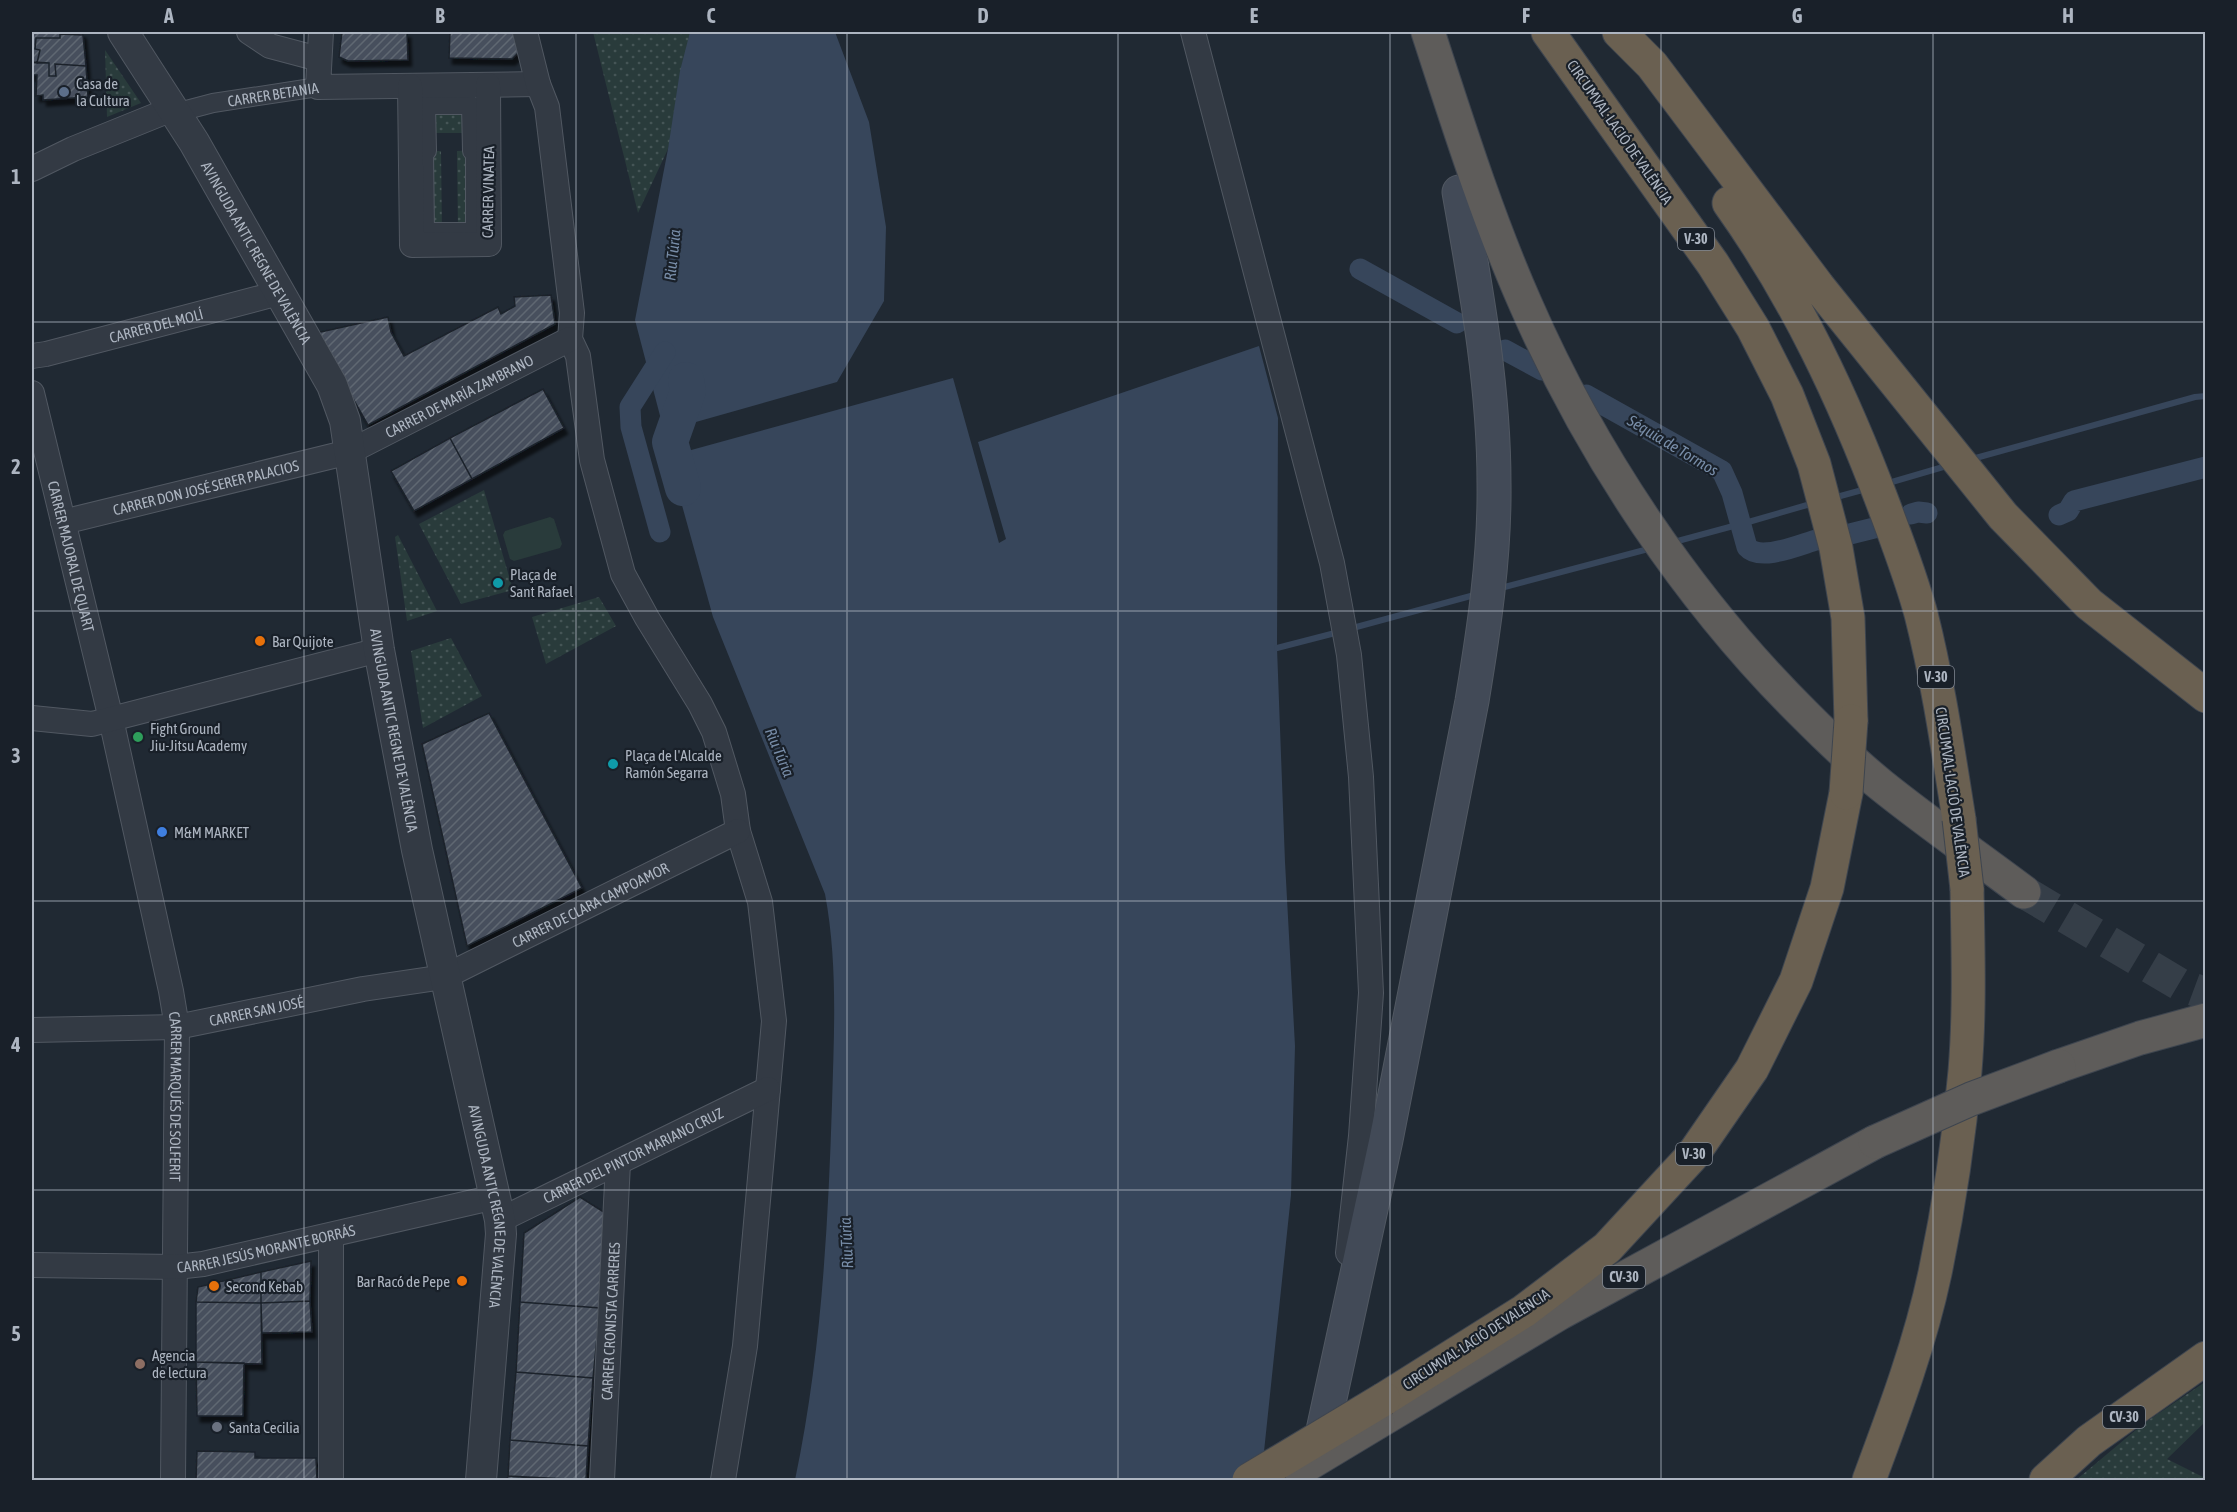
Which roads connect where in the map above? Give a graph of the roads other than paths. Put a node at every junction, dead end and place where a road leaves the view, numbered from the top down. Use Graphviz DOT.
graph roads {
  1 [pos="123,32"];
  2 [pos="249,32"];
  3 [pos="321,32"];
  4 [pos="525,32"];
  5 [pos="1193,32"];
  6 [pos="1428,32"];
  7 [pos="1548,32"];
  8 [pos="1610,32"];
  9 [pos="1619,32"];
  10 [pos="319,59"];
  11 [pos="1440,66"];
  12 [pos="538,84"];
  13 [pos="488,85"];
  14 [pos="410,86"];
  15 [pos="318,87"];
  16 [pos="426,105"];
  17 [pos="174,111"];
  18 [pos="32,169"];
  19 [pos="1459,192"];
  20 [pos="279,292"];
  21 [pos="570,339"];
  22 [pos="32,356"];
  23 [pos="32,393"];
  24 [pos="350,452"];
  25 [pos="63,522"];
  26 [pos="379,650"];
  27 [pos="2205,696"];
  28 [pos="32,718"];
  29 [pos="111,719"];
  30 [pos="738,831"];
  31 [pos="2024,892"];
  32 [pos="444,977"];
  33 [pos="2205,1020"];
  34 [pos="177,1027"];
  35 [pos="32,1030"];
  36 [pos="768,1089"];
  37 [pos="618,1163"];
  38 [pos="497,1208"];
  39 [pos="331,1236"];
  40 [pos="32,1265"];
  41 [pos="176,1267"];
  42 [pos="2205,1358"];
  43 [pos="1381,1410"];
  44 [pos="173,1480"];
  45 [pos="331,1480"];
  46 [pos="482,1480"];
  47 [pos="602,1480"];
  48 [pos="723,1480"];
  49 [pos="1249,1480"];
  50 [pos="1279,1480"];
  51 [pos="1311,1480"];
  52 [pos="1869,1480"];
  53 [pos="2046,1480"];
  1 -- 17 [label="street, AVINGUDA ANTIC REGNE DE VALÈNCIA"];
  2 -- 10 [label="street"];
  3 -- 10 [label="street, CARRER BETANIA"];
  4 -- 12 [label="street"];
  5 -- 51 [label="street"];
  6 -- 11 [label="highway"];
  7 -- 43 [label="highway, CIRCUMVAL·LACIÓ DE VALÈNCIA / V-30, bridge"];
  8 -- 52 [label="highway, CIRCUMVAL·LACIÓ DE VALÈNCIA / V-30, bridge"];
  9 -- 27 [label="highway"];
  10 -- 15 [label="street, CARRER BETANIA"];
  11 -- 19 [label="highway"];
  11 -- 31 [label="highway"];
  12 -- 13 [label="street"];
  12 -- 21 [label="street"];
  13 -- 14 [label="street"];
  13 -- 14 [label="street, CARRER VINATEA"];
  14 -- 15 [label="street"];
  15 -- 17 [label="street, CARRER BETANIA"];
  16 -- 16 [label="street"];
  17 -- 18 [label="street"];
  17 -- 20 [label="street, AVINGUDA ANTIC REGNE DE VALÈNCIA"];
  19 -- 51 [label="main road"];
  20 -- 22 [label="street, CARRER DEL MOLÍ"];
  20 -- 24 [label="street, AVINGUDA ANTIC REGNE DE VALÈNCIA"];
  21 -- 24 [label="street, CARRER DE MARÍA ZAMBRANO"];
  21 -- 30 [label="street"];
  23 -- 25 [label="street, CARRER MAJORAL DE QUART"];
  24 -- 25 [label="street, CARRER DON JOSÉ SERER PALACIOS"];
  24 -- 26 [label="street, AVINGUDA ANTIC REGNE DE VALÈNCIA"];
  25 -- 29 [label="street, CARRER MAJORAL DE QUART"];
  26 -- 29 [label="street"];
  26 -- 32 [label="street, AVINGUDA ANTIC REGNE DE VALÈNCIA"];
  28 -- 29 [label="street"];
  29 -- 34 [label="street, CARRER MARQUÉS DE SOLFERIT"];
  30 -- 32 [label="street, CARRER DE CLARA CAMPOAMOR"];
  30 -- 36 [label="street"];
  32 -- 34 [label="street, CARRER SAN JOSÉ"];
  32 -- 38 [label="street, AVINGUDA ANTIC REGNE DE VALÈNCIA"];
  33 -- 43 [label="highway, CV-30, bridge"];
  34 -- 35 [label="street, CARRER SAN JOSÉ"];
  34 -- 41 [label="street, CARRER MARQUÉS DE SOLFERIT"];
  36 -- 37 [label="street, CARRER DEL PINTOR MARIANO CRUZ"];
  36 -- 48 [label="street"];
  37 -- 38 [label="street, CARRER DEL PINTOR MARIANO CRUZ"];
  37 -- 47 [label="street, CARRER CRONISTA CARRERES"];
  38 -- 39 [label="street, CARRER JESÚS MORANTE BORRÁS"];
  38 -- 46 [label="street, AVINGUDA ANTIC REGNE DE VALÈNCIA"];
  39 -- 41 [label="street, CARRER JESÚS MORANTE BORRÁS"];
  39 -- 45 [label="street"];
  40 -- 41 [label="street, CARRER JESÚS MORANTE BORRÁS"];
  41 -- 44 [label="street, CARRER MARQUÉS DE SOLFERIT"];
  42 -- 53 [label="highway, CV-30"];
  43 -- 49 [label="highway, CIRCUMVAL·LACIÓ DE VALÈNCIA / V-30, bridge"];
  43 -- 50 [label="highway, CV-30, bridge"];
}
